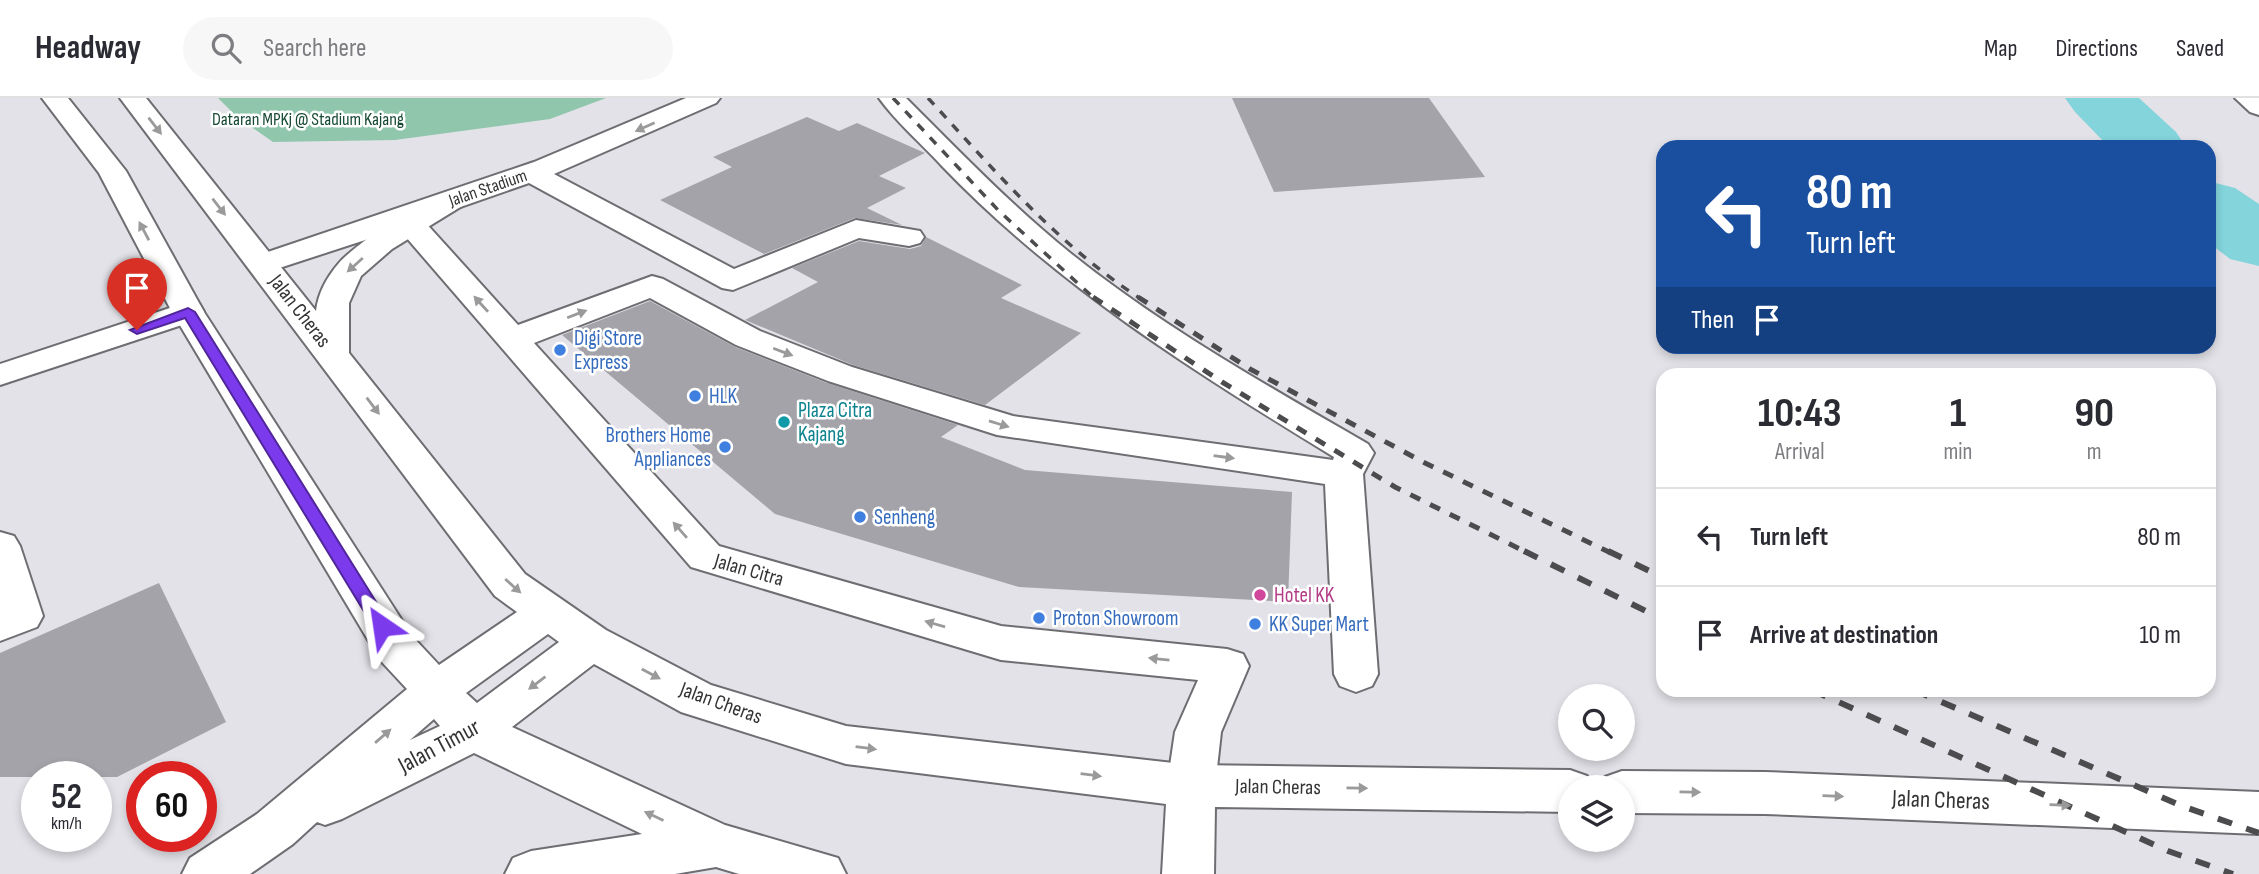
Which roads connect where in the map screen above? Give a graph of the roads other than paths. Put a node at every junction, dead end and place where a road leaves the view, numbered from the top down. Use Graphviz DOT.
graph roads {
  1 [pos="55,98"];
  2 [pos="133,98"];
  3 [pos="707,98"];
  4 [pos="892,98"];
  5 [pos="2248,98"];
  6 [pos="2259,107"];
  7 [pos="532,173"];
  8 [pos="452,200"];
  9 [pos="411,225"];
  10 [pos="909,237"];
  11 [pos="264,264"];
  12 [pos="188,312"];
  13 [pos="513,339"];
  14 [pos="332,352"];
  15 [pos="0,375"];
  16 [pos="1344,474"];
  17 [pos="0,546"];
  18 [pos="548,612"];
  19 [pos="0,625"];
  20 [pos="591,642"];
  21 [pos="1356,674"];
  22 [pos="435,691"];
  23 [pos="474,731"];
  24 [pos="1191,786"];
  25 [pos="1558,791"];
  26 [pos="1635,792"];
  27 [pos="2259,813"];
  28 [pos="275,829"];
  29 [pos="716,845"];
  30 [pos="208,874"];
  31 [pos="531,874"];
  32 [pos="820,874"];
  33 [pos="1188,874"];
  12 -- 1 [label="main road, one-way"];
  2 -- 11 [label="main road, Jalan Cheras, one-way"];
  3 -- 7 [label="main road, Jalan Stadium, one-way"];
  4 -- 16 [label="main road"];
  5 -- 6 [label="main road"];
  7 -- 8 [label="main road, Jalan Stadium"];
  7 -- 10 [label="main road"];
  8 -- 9 [label="main road"];
  8 -- 11 [label="main road, Jalan Stadium"];
  13 -- 9 [label="main road, Jalan Citra, one-way"];
  9 -- 14 [label="main road, one-way"];
  11 -- 14 [label="main road, Jalan Cheras"];
  12 -- 15 [label="main road"];
  12 -- 22 [label="main road"];
  13 -- 16 [label="main road, one-way"];
  24 -- 13 [label="main road, Jalan Citra, one-way"];
  14 -- 18 [label="main road, Jalan Cheras, one-way"];
  16 -- 21 [label="main road"];
  17 -- 19 [label="main road"];
  18 -- 20 [label="main road, Jalan Cheras"];
  18 -- 22 [label="main road, Jalan Timur"];
  20 -- 23 [label="main road, Jalan Timur, one-way"];
  20 -- 24 [label="main road, Jalan Cheras, one-way"];
  22 -- 23 [label="main road"];
  28 -- 22 [label="main road, Jalan Timur, one-way"];
  23 -- 28 [label="main road, Jalan Timur"];
  29 -- 23 [label="main road, one-way"];
  24 -- 25 [label="main road, Jalan Cheras, one-way"];
  24 -- 33 [label="main road"];
  26 -- 27 [label="main road, Jalan Cheras, one-way"];
  28 -- 30 [label="main road, Jalan Timur"];
  29 -- 31 [label="main road"];
  29 -- 32 [label="main road"];
}
